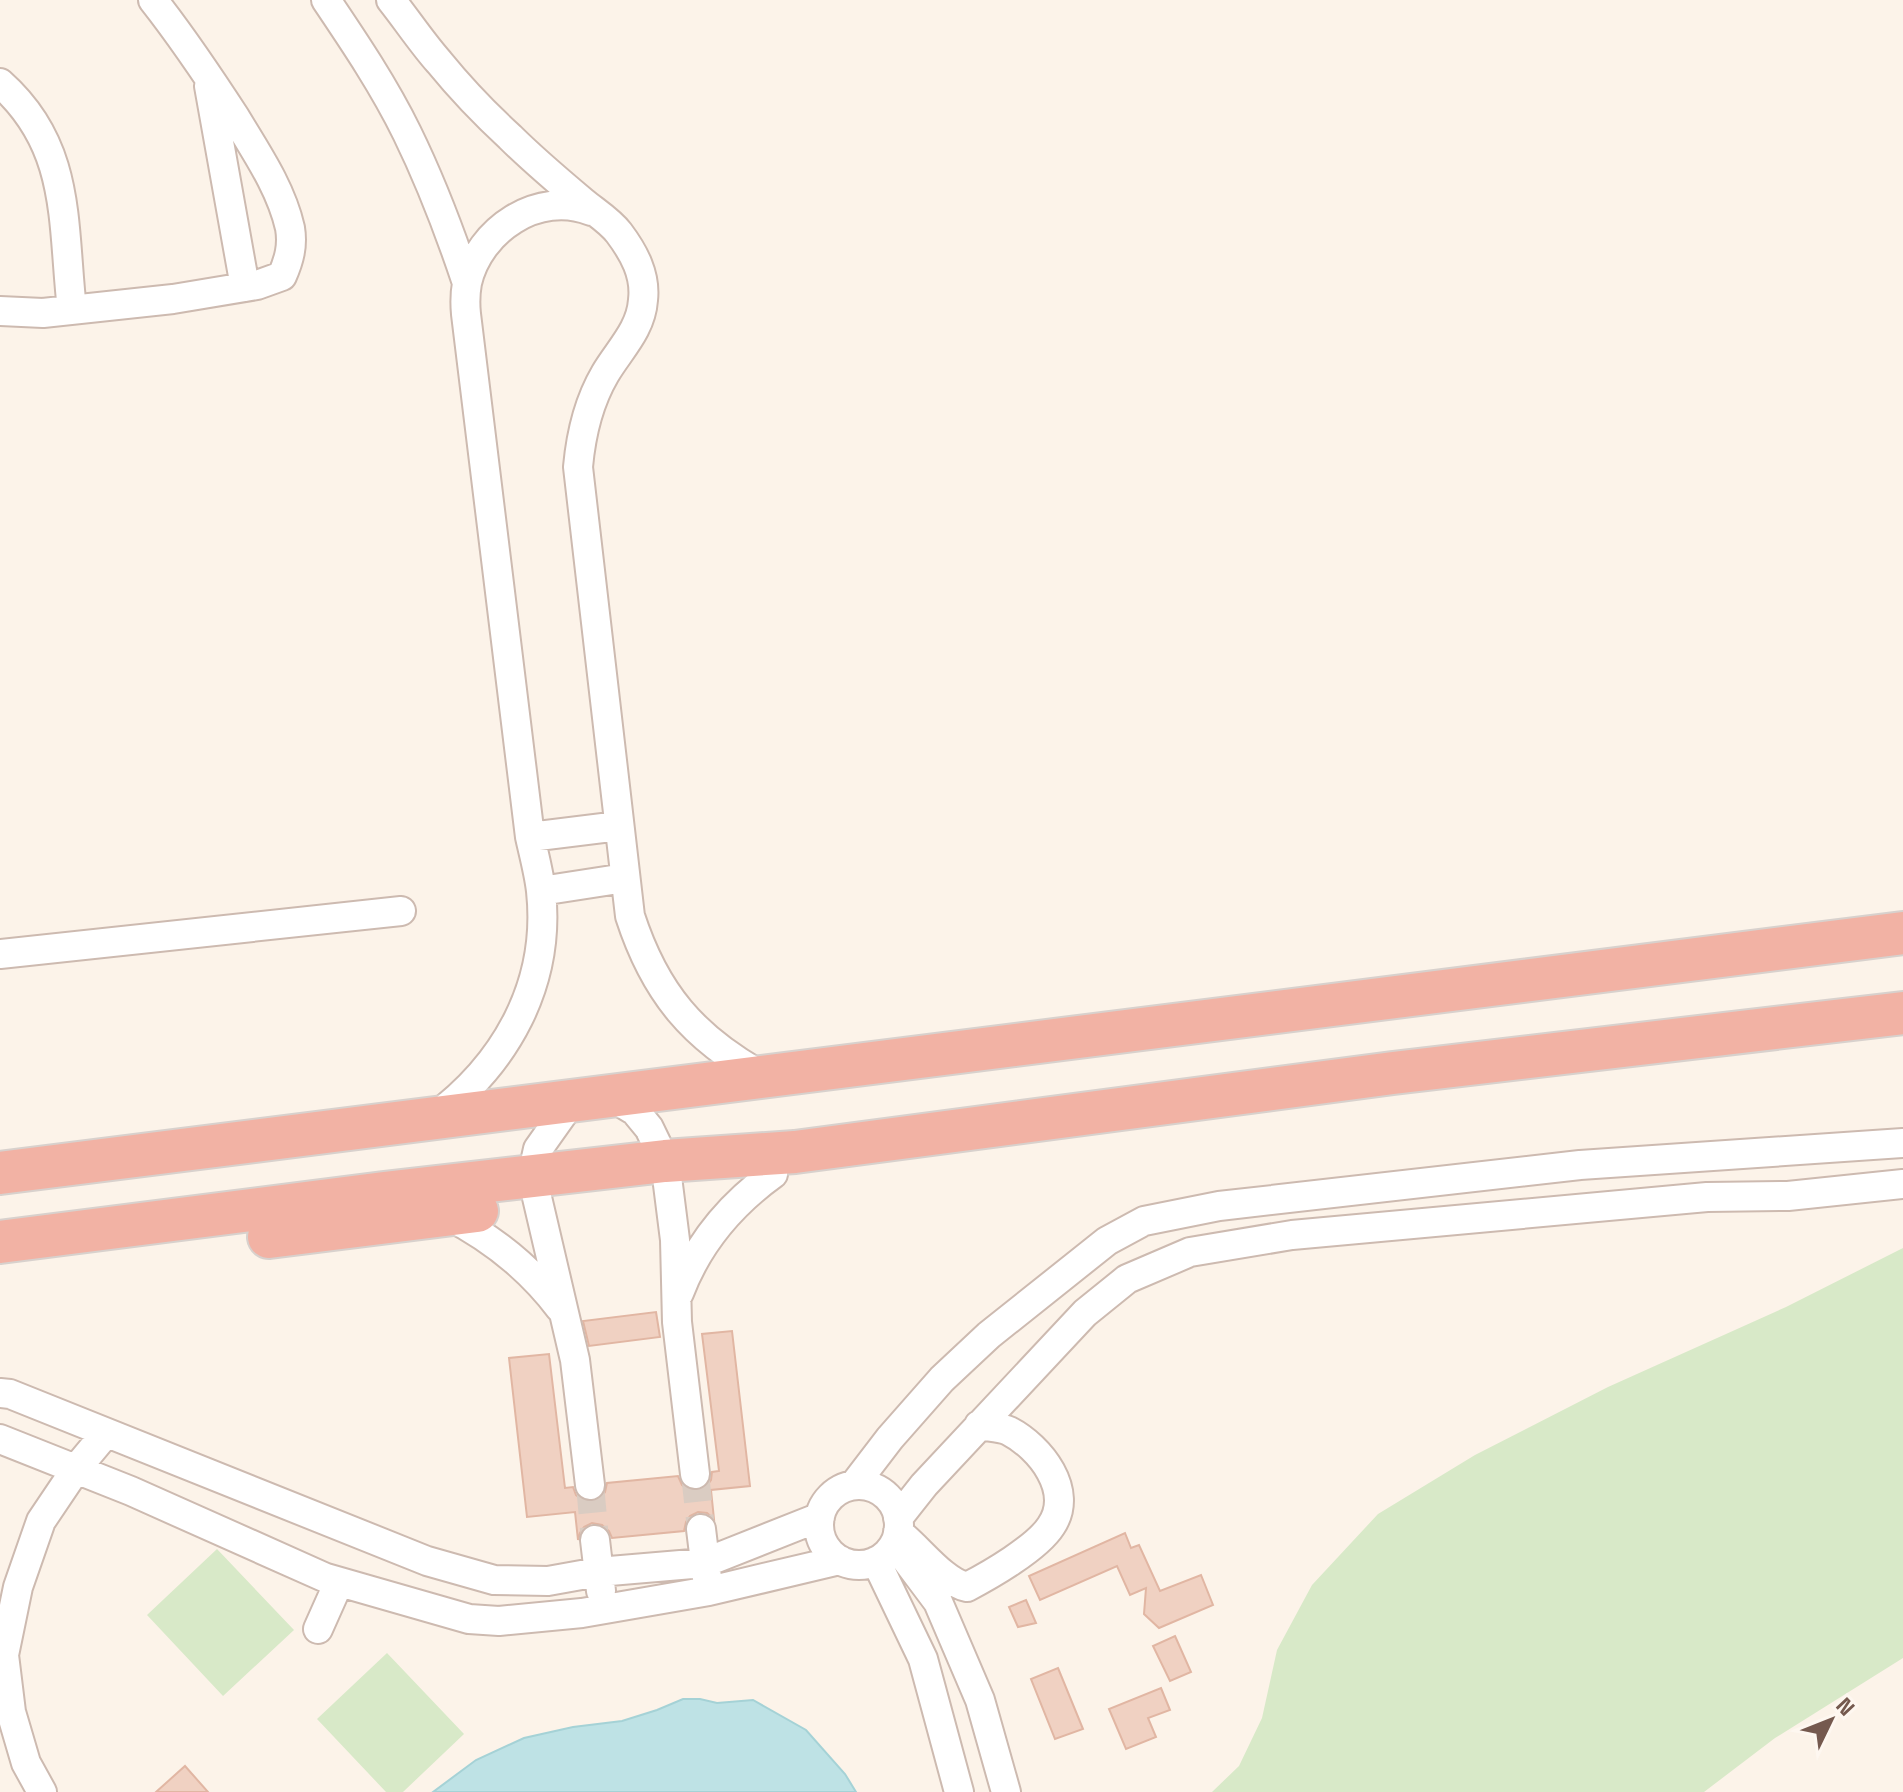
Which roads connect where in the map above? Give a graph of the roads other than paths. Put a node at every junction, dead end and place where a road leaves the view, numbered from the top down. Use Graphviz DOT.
graph roads {
  1 [pos="153,0"];
  2 [pos="326,0"];
  3 [pos="391,0"];
  4 [pos="206,73"];
  5 [pos="0,83"];
  6 [pos="599,215"];
  7 [pos="467,283"];
  8 [pos="245,287"];
  9 [pos="72,310"];
  10 [pos="0,311"];
  11 [pos="619,826"];
  12 [pos="530,837"];
  13 [pos="625,878"];
  14 [pos="541,891"];
  15 [pos="401,911"];
  16 [pos="1903,933"];
  17 [pos="0,954"];
  18 [pos="1903,1013"];
  19 [pos="1393,1073"];
  20 [pos="764,1077"];
  21 [pos="591,1099"];
  22 [pos="432,1119"];
  23 [pos="1903,1143"];
  24 [pos="0,1173"];
  25 [pos="667,1174"];
  26 [pos="773,1174"];
  27 [pos="1903,1184"];
  28 [pos="535,1190"];
  29 [pos="447,1215"];
  30 [pos="0,1242"];
  31 [pos="0,1249"];
  32 [pos="676,1301"];
  33 [pos="566,1316"];
  34 [pos="0,1393"];
  35 [pos="979,1425"];
  36 [pos="106,1433"];
  37 [pos="0,1439"];
  38 [pos="76,1469"];
  39 [pos="695,1474"];
  40 [pos="590,1485"];
  41 [pos="854,1485"];
  42 [pos="820,1517"];
  43 [pos="701,1529"];
  44 [pos="892,1539"];
  45 [pos="595,1540"];
  46 [pos="840,1560"];
  47 [pos="704,1563"];
  48 [pos="598,1572"];
  49 [pos="339,1582"];
  50 [pos="709,1591"];
  51 [pos="604,1609"];
  52 [pos="318,1629"];
  53 [pos="42,1792"];
  54 [pos="959,1792"];
  55 [pos="1006,1792"];
  1 -- 4 [label="street"];
  2 -- 7 [label="street"];
  3 -- 6 [label="street"];
  4 -- 8 [label="street"];
  4 -- 8 [label="street"];
  5 -- 9 [label="street"];
  6 -- 7 [label="street"];
  6 -- 11 [label="street"];
  7 -- 12 [label="street"];
  8 -- 9 [label="street"];
  9 -- 10 [label="street"];
  11 -- 12 [label="street"];
  11 -- 13 [label="street"];
  12 -- 14 [label="street"];
  13 -- 14 [label="street"];
  13 -- 20 [label="street"];
  14 -- 22 [label="street"];
  15 -- 17 [label="street"];
  16 -- 20 [label="highway"];
  18 -- 19 [label="highway"];
  19 -- 25 [label="highway"];
  19 -- 26 [label="highway"];
  20 -- 21 [label="highway"];
  21 -- 22 [label="highway"];
  21 -- 25 [label="street"];
  21 -- 28 [label="street"];
  22 -- 24 [label="highway"];
  23 -- 41 [label="street"];
  25 -- 26 [label="highway"];
  25 -- 28 [label="highway"];
  25 -- 32 [label="street"];
  26 -- 32 [label="street"];
  27 -- 35 [label="street"];
  28 -- 29 [label="highway"];
  28 -- 30 [label="highway"];
  28 -- 33 [label="street"];
  29 -- 31 [label="highway"];
  29 -- 33 [label="street"];
  32 -- 39 [label="street"];
  33 -- 40 [label="street"];
  34 -- 36 [label="street"];
  35 -- 44 [label="street"];
  35 -- 44 [label="street"];
  36 -- 38 [label="street"];
  36 -- 48 [label="street"];
  37 -- 38 [label="street"];
  38 -- 49 [label="street"];
  38 -- 53 [label="street"];
  41 -- 42 [label="street"];
  41 -- 44 [label="street"];
  42 -- 46 [label="street"];
  42 -- 47 [label="street"];
  43 -- 47 [label="street"];
  44 -- 46 [label="street"];
  44 -- 54 [label="street"];
  44 -- 55 [label="street"];
  45 -- 48 [label="street"];
  46 -- 50 [label="street"];
  47 -- 48 [label="street"];
  47 -- 50 [label="street"];
  48 -- 51 [label="street"];
  49 -- 51 [label="street"];
  49 -- 52 [label="street"];
  50 -- 51 [label="street"];
}
